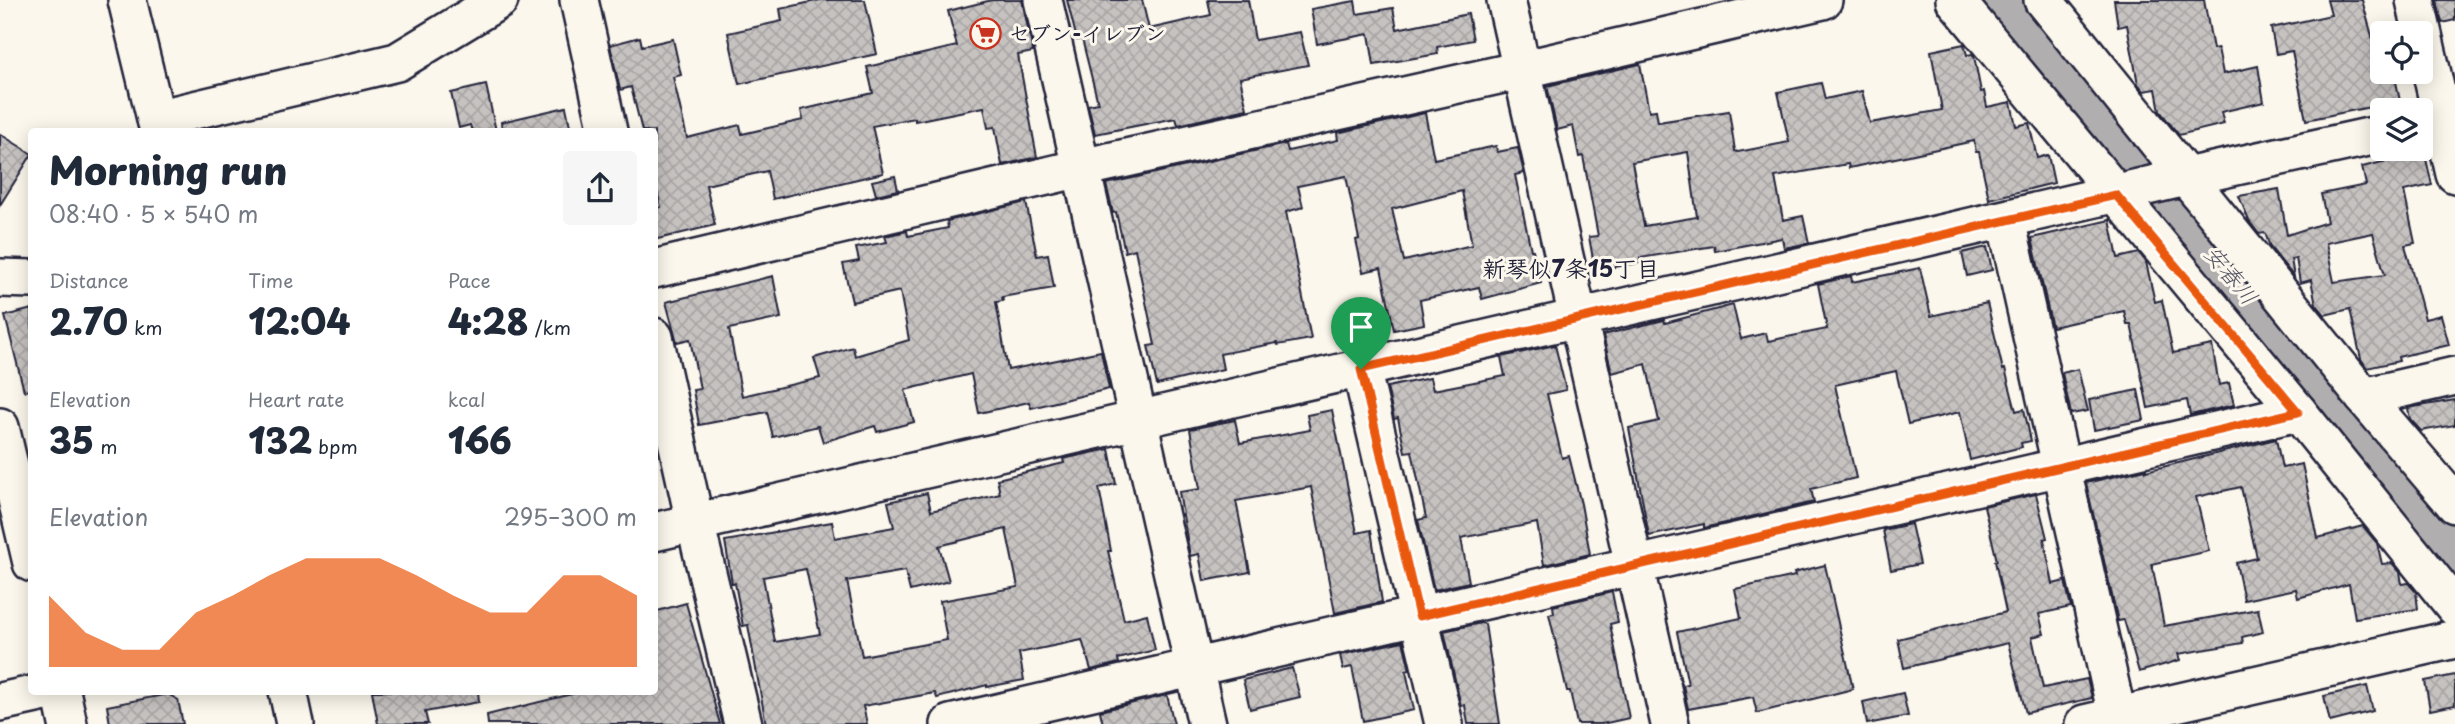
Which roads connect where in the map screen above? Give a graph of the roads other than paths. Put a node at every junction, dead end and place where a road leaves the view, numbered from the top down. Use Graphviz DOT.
graph roads {
  1 [pos="127,0"];
  2 [pos="499,0"];
  3 [pos="579,0"];
  4 [pos="1043,0"];
  5 [pos="1506,0"];
  6 [pos="1823,0"];
  7 [pos="1955,0"];
  8 [pos="2043,0"];
  9 [pos="2415,0"];
  10 [pos="1521,70"];
  11 [pos="2439,121"];
  12 [pos="158,125"];
  13 [pos="607,128"];
  14 [pos="2370,137"];
  15 [pos="1082,168"];
  16 [pos="2455,174"];
  17 [pos="2181,178"];
  18 [pos="2126,192"];
  19 [pos="2006,220"];
  20 [pos="658,268"];
  21 [pos="0,278"];
  22 [pos="28,279"];
  23 [pos="1577,317"];
  24 [pos="658,355"];
  25 [pos="1361,369"];
  26 [pos="2455,376"];
  27 [pos="2364,397"];
  28 [pos="2298,412"];
  29 [pos="1138,420"];
  30 [pos="0,427"];
  31 [pos="2061,467"];
  32 [pos="2455,504"];
  33 [pos="695,522"];
  34 [pos="658,531"];
  35 [pos="28,546"];
  36 [pos="1633,566"];
  37 [pos="2455,607"];
  38 [pos="1419,616"];
  39 [pos="2455,639"];
  40 [pos="1194,668"];
  41 [pos="32,695"];
  42 [pos="62,695"];
  43 [pos="289,695"];
  44 [pos="0,702"];
  45 [pos="997,719"];
  46 [pos="2107,722"];
  47 [pos="68,724"];
  48 [pos="295,724"];
  49 [pos="743,724"];
  50 [pos="950,724"];
  51 [pos="1207,724"];
  52 [pos="1444,724"];
  53 [pos="1670,724"];
  1 -- 12 [label="street"];
  2 -- 12 [label="street"];
  3 -- 13 [label="street"];
  4 -- 15 [label="street"];
  5 -- 10 [label="street"];
  6 -- 10 [label="street"];
  7 -- 18 [label="street"];
  8 -- 17 [label="street"];
  9 -- 11 [label="street"];
  10 -- 15 [label="street"];
  10 -- 23 [label="street"];
  11 -- 16 [label="street"];
  14 -- 17 [label="street"];
  15 -- 20 [label="street"];
  15 -- 29 [label="street"];
  17 -- 18 [label="street"];
  17 -- 27 [label="street"];
  18 -- 19 [label="street"];
  18 -- 28 [label="street"];
  19 -- 23 [label="street"];
  19 -- 31 [label="street"];
  21 -- 22 [label="street"];
  23 -- 25 [label="street"];
  23 -- 36 [label="street"];
  24 -- 33 [label="street"];
  25 -- 29 [label="street"];
  25 -- 38 [label="street"];
  26 -- 27 [label="street"];
  27 -- 32 [label="street"];
  28 -- 31 [label="street"];
  28 -- 37 [label="street"];
  29 -- 33 [label="street"];
  29 -- 40 [label="street"];
  30 -- 35 [label="street"];
  31 -- 36 [label="street"];
  31 -- 46 [label="street"];
  33 -- 34 [label="street"];
  33 -- 49 [label="street"];
  36 -- 38 [label="street"];
  36 -- 53 [label="street"];
  38 -- 40 [label="street"];
  38 -- 52 [label="street"];
  39 -- 46 [label="street"];
  40 -- 45 [label="street"];
  40 -- 51 [label="street"];
  41 -- 44 [label="street"];
  42 -- 47 [label="street"];
  43 -- 48 [label="street"];
  45 -- 50 [label="street"];
}
